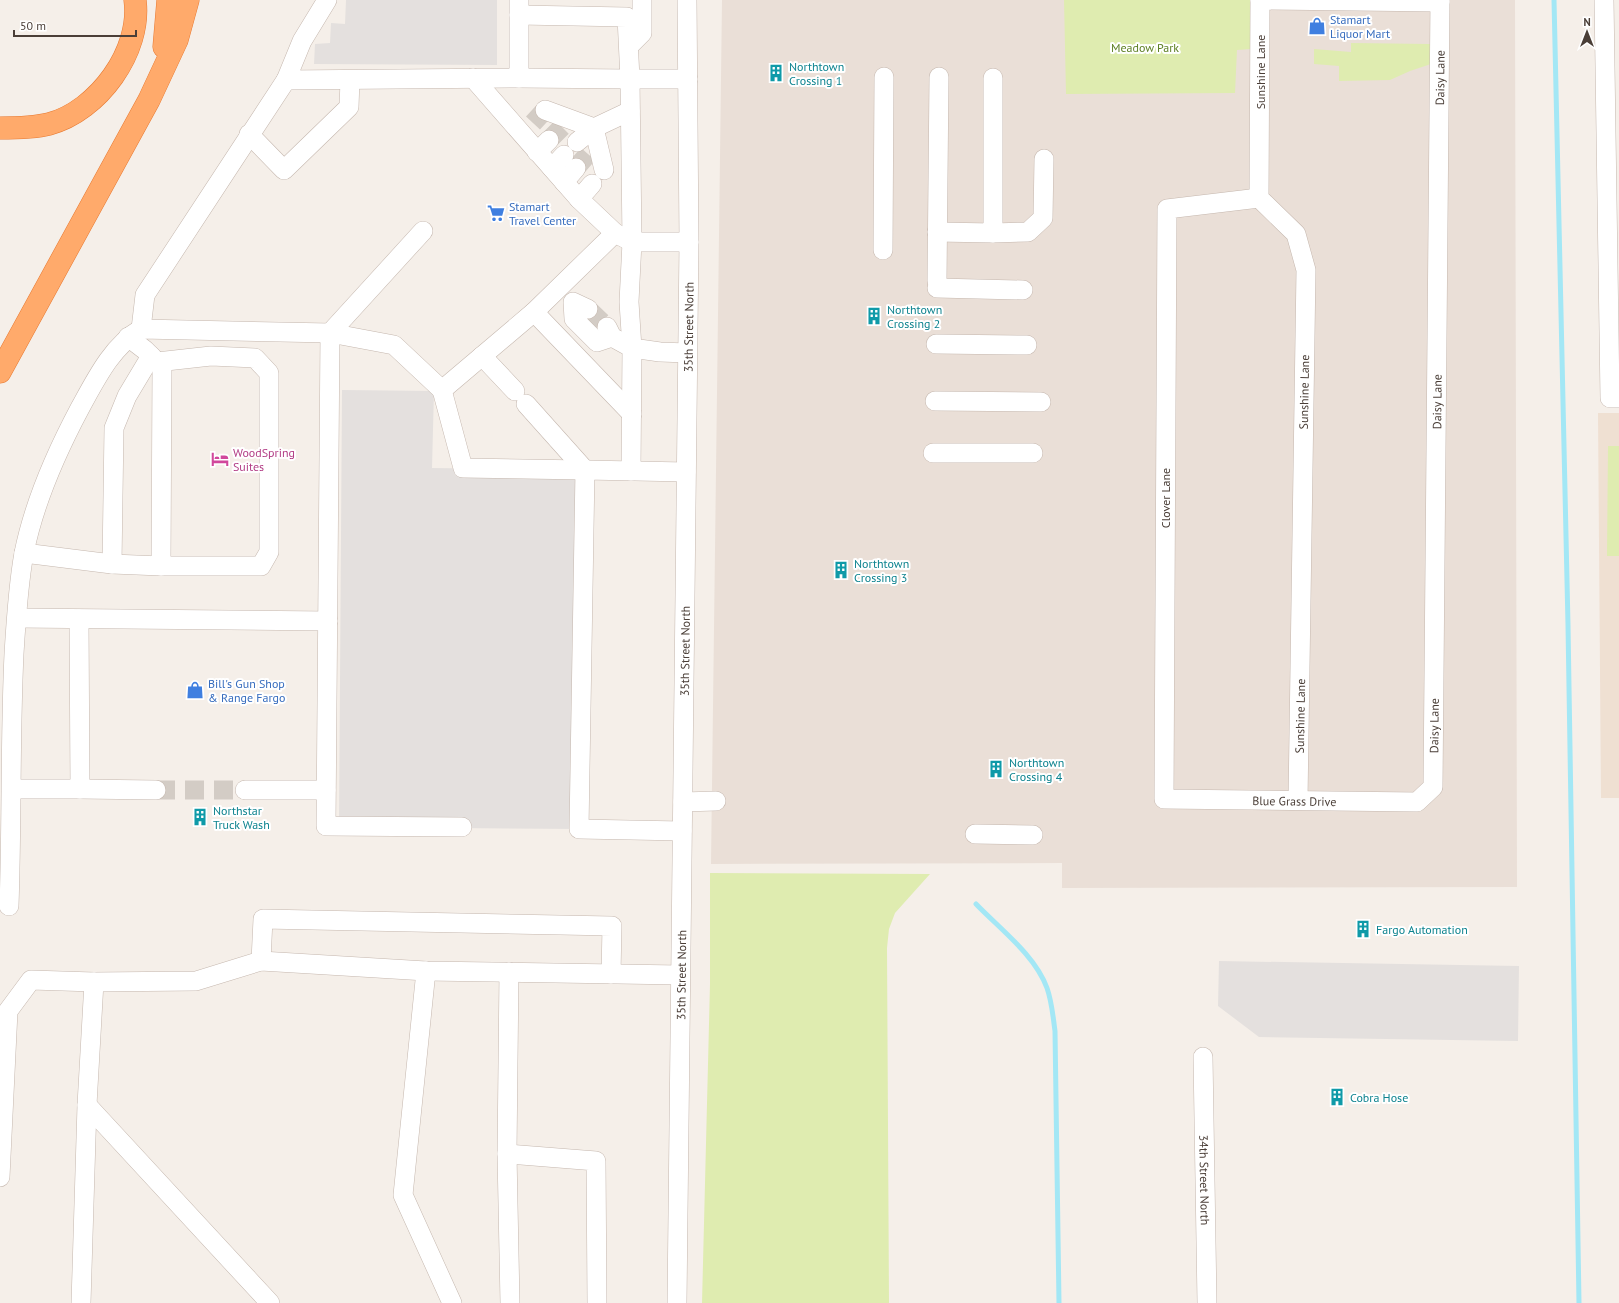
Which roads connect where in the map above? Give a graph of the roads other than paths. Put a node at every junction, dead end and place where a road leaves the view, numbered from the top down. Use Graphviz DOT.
graph roads {
  1 [pos="135,0"];
  2 [pos="168,0"];
  3 [pos="188,0"];
  4 [pos="327,0"];
  5 [pos="642,0"];
  6 [pos="687,0"];
  7 [pos="1260,0"];
  8 [pos="1604,0"];
  9 [pos="1367,1"];
  10 [pos="1440,1"];
  11 [pos="519,8"];
  12 [pos="629,46"];
  13 [pos="884,77"];
  14 [pos="939,77"];
  15 [pos="474,78"];
  16 [pos="519,78"];
  17 [pos="993,78"];
  18 [pos="630,79"];
  19 [pos="688,79"];
  20 [pos="286,80"];
  21 [pos="350,80"];
  22 [pos="149,100"];
  23 [pos="630,111"];
  24 [pos="533,122"];
  25 [pos="0,128"];
  26 [pos="594,128"];
  27 [pos="249,134"];
  28 [pos="549,140"];
  29 [pos="1044,159"];
  30 [pos="570,161"];
  31 [pos="1613,170"];
  32 [pos="1260,198"];
  33 [pos="579,199"];
  34 [pos="423,231"];
  35 [pos="938,232"];
  36 [pos="615,233"];
  37 [pos="994,233"];
  38 [pos="632,242"];
  39 [pos="689,242"];
  40 [pos="883,250"];
  41 [pos="559,288"];
  42 [pos="1023,290"];
  43 [pos="534,312"];
  44 [pos="134,333"];
  45 [pos="330,333"];
  46 [pos="936,344"];
  47 [pos="1027,345"];
  48 [pos="632,348"];
  49 [pos="687,353"];
  50 [pos="482,356"];
  51 [pos="154,360"];
  52 [pos="0,372"];
  53 [pos="442,390"];
  54 [pos="1614,398"];
  55 [pos="935,401"];
  56 [pos="1041,402"];
  57 [pos="632,414"];
  58 [pos="933,453"];
  59 [pos="1033,453"];
  60 [pos="585,470"];
  61 [pos="631,471"];
  62 [pos="686,472"];
  63 [pos="24,553"];
  64 [pos="112,564"];
  65 [pos="161,566"];
  66 [pos="16,618"];
  67 [pos="79,619"];
  68 [pos="328,621"];
  69 [pos="12,789"];
  70 [pos="80,789"];
  71 [pos="156,790"];
  72 [pos="245,790"];
  73 [pos="326,790"];
  74 [pos="1422,798"];
  75 [pos="1164,799"];
  76 [pos="1298,800"];
  77 [pos="716,801"];
  78 [pos="683,802"];
  79 [pos="462,827"];
  80 [pos="682,831"];
  81 [pos="975,834"];
  82 [pos="1033,835"];
  83 [pos="9,906"];
  84 [pos="261,961"];
  85 [pos="426,971"];
  86 [pos="509,972"];
  87 [pos="611,974"];
  88 [pos="680,975"];
  89 [pos="94,982"];
  90 [pos="1203,1057"];
  91 [pos="87,1105"];
  92 [pos="507,1154"];
  93 [pos="0,1177"];
  94 [pos="81,1303"];
  95 [pos="270,1303"];
  96 [pos="452,1303"];
  97 [pos="510,1303"];
  98 [pos="596,1303"];
  99 [pos="677,1303"];
  100 [pos="1207,1303"];
  1 -- 25 [label="highway"];
  2 -- 22 [label="highway"];
  3 -- 22 [label="highway"];
  4 -- 20 [label="street"];
  5 -- 12 [label="street"];
  6 -- 19 [label="street, 35th Street North"];
  7 -- 9 [label="street"];
  7 -- 32 [label="street, Sunshine Lane"];
  8 -- 31 [label="street"];
  9 -- 10 [label="street"];
  10 -- 74 [label="street, Daisy Lane"];
  11 -- 12 [label="street"];
  11 -- 16 [label="street"];
  12 -- 18 [label="street"];
  13 -- 40 [label="street"];
  14 -- 35 [label="street"];
  15 -- 16 [label="street"];
  15 -- 21 [label="street"];
  15 -- 24 [label="street"];
  16 -- 18 [label="street"];
  17 -- 37 [label="street"];
  18 -- 19 [label="street"];
  18 -- 23 [label="street"];
  19 -- 39 [label="street, 35th Street North"];
  20 -- 21 [label="street"];
  20 -- 27 [label="street"];
  21 -- 27 [label="street"];
  22 -- 52 [label="highway"];
  23 -- 26 [label="street"];
  23 -- 38 [label="street"];
  24 -- 26 [label="street"];
  24 -- 28 [label="street"];
  26 -- 28 [label="street"];
  26 -- 30 [label="street"];
  26 -- 33 [label="street"];
  27 -- 44 [label="street"];
  28 -- 30 [label="street"];
  29 -- 37 [label="street"];
  30 -- 33 [label="street"];
  31 -- 54 [label="street"];
  32 -- 75 [label="street, Clover Lane"];
  32 -- 76 [label="street, Sunshine Lane"];
  33 -- 36 [label="street"];
  34 -- 45 [label="street"];
  35 -- 37 [label="street"];
  35 -- 42 [label="street"];
  36 -- 38 [label="street"];
  36 -- 41 [label="street"];
  38 -- 39 [label="street"];
  38 -- 48 [label="street"];
  39 -- 49 [label="street, 35th Street North"];
  41 -- 43 [label="street"];
  41 -- 48 [label="street"];
  43 -- 50 [label="street"];
  43 -- 57 [label="street"];
  44 -- 45 [label="street"];
  44 -- 51 [label="street"];
  44 -- 63 [label="street"];
  45 -- 53 [label="street"];
  45 -- 68 [label="street"];
  46 -- 47 [label="street"];
  48 -- 49 [label="street"];
  48 -- 57 [label="street"];
  49 -- 62 [label="street, 35th Street North"];
  50 -- 53 [label="street"];
  50 -- 60 [label="street"];
  51 -- 64 [label="street"];
  51 -- 65 [label="street"];
  51 -- 65 [label="street"];
  53 -- 60 [label="street"];
  55 -- 56 [label="street"];
  57 -- 61 [label="street"];
  58 -- 59 [label="street"];
  60 -- 61 [label="street"];
  60 -- 80 [label="street"];
  61 -- 62 [label="street"];
  62 -- 78 [label="street, 35th Street North"];
  63 -- 64 [label="street"];
  63 -- 66 [label="street"];
  64 -- 65 [label="street"];
  66 -- 67 [label="street"];
  66 -- 69 [label="street"];
  67 -- 68 [label="street"];
  67 -- 70 [label="street"];
  68 -- 73 [label="street"];
  69 -- 70 [label="street"];
  69 -- 83 [label="street"];
  70 -- 71 [label="street"];
  72 -- 73 [label="street"];
  73 -- 79 [label="street"];
  74 -- 76 [label="street, Blue Grass Drive"];
  75 -- 76 [label="street, Blue Grass Drive"];
  77 -- 78 [label="street"];
  78 -- 80 [label="street, 35th Street North"];
  80 -- 88 [label="street, 35th Street North"];
  81 -- 82 [label="street"];
  84 -- 85 [label="street"];
  84 -- 87 [label="street"];
  84 -- 89 [label="street"];
  85 -- 86 [label="street"];
  85 -- 96 [label="street"];
  86 -- 87 [label="street"];
  86 -- 92 [label="street"];
  87 -- 88 [label="street"];
  88 -- 99 [label="street, 35th Street North"];
  89 -- 91 [label="street"];
  89 -- 93 [label="street"];
  90 -- 100 [label="street, 34th Street North"];
  91 -- 94 [label="street"];
  91 -- 95 [label="street"];
  92 -- 97 [label="street"];
  92 -- 98 [label="street"];
}
